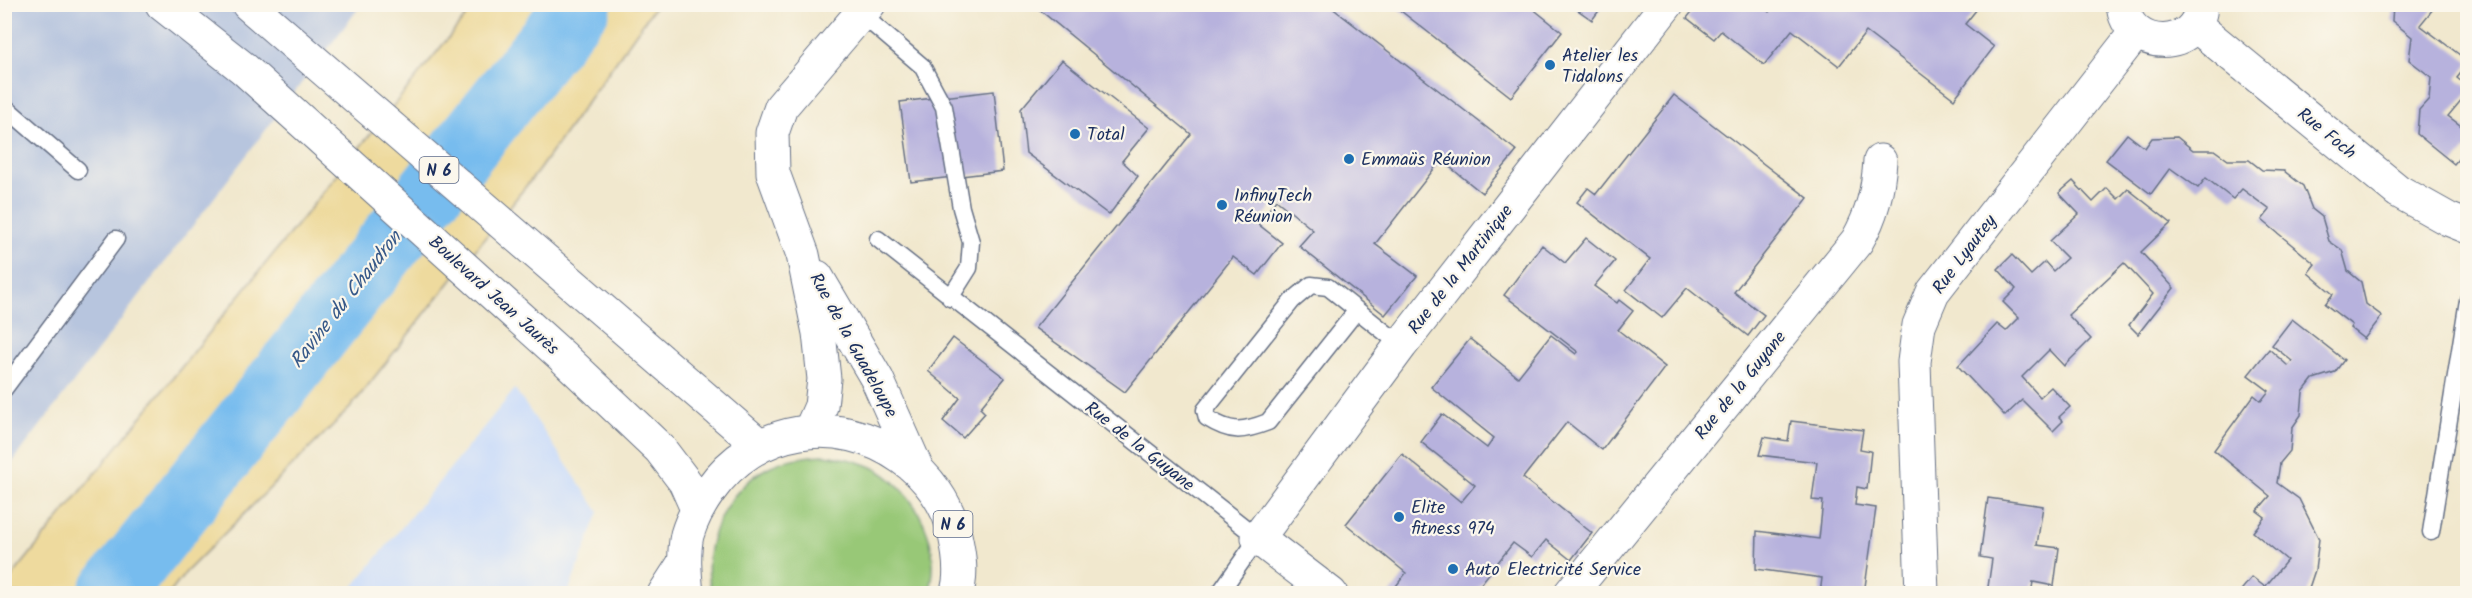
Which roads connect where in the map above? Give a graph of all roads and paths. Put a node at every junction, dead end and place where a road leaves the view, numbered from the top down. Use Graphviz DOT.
graph roads {
  1 [pos="162,4"];
  2 [pos="248,4"];
  3 [pos="1667,4"];
  4 [pos="865,9"];
  5 [pos="2198,15"];
  6 [pos="2130,18"];
  7 [pos="4,106"];
  8 [pos="1880,161"];
  9 [pos="78,170"];
  10 [pos="2468,227"];
  11 [pos="116,239"];
  12 [pos="878,239"];
  13 [pos="803,255"];
  14 [pos="950,298"];
  15 [pos="2468,300"];
  16 [pos="1357,310"];
  17 [pos="1401,345"];
  18 [pos="4,389"];
  19 [pos="810,431"];
  20 [pos="759,445"];
  21 [pos="917,469"];
  22 [pos="697,509"];
  23 [pos="2431,532"];
  24 [pos="1258,538"];
  25 [pos="685,578"];
  26 [pos="958,592"];
  27 [pos="664,594"];
  28 [pos="1219,594"];
  29 [pos="1331,594"];
  30 [pos="1570,594"];
  31 [pos="1922,594"];
  1 -- 22 [label="street, Boulevard Jean Jaurès"];
  2 -- 20 [label="street, N 6"];
  3 -- 17 [label="street, Rue de la Martinique"];
  4 -- 13 [label="street, Rue de la Guadeloupe"];
  4 -- 14 [label="lane"];
  5 -- 6 [label="street"];
  5 -- 10 [label="street, Rue Foch"];
  6 -- 31 [label="street, Rue Lyautey"];
  7 -- 9 [label="lane"];
  8 -- 30 [label="street, Rue de la Guyane"];
  11 -- 18 [label="lane"];
  12 -- 14 [label="lane, Rue de la Guyane"];
  13 -- 19 [label="street, Rue de la Guadeloupe"];
  13 -- 21 [label="street, Rue de la Guadeloupe"];
  14 -- 24 [label="lane, Rue de la Guyane"];
  15 -- 23 [label="lane"];
  16 -- 16 [label="lane"];
  16 -- 17 [label="lane"];
  17 -- 24 [label="street, Rue de la Martinique"];
  19 -- 20 [label="street, N 6"];
  19 -- 21 [label="street, N 6"];
  20 -- 22 [label="street, N 6"];
  21 -- 26 [label="street, N 6"];
  22 -- 25 [label="street, N 6"];
  24 -- 28 [label="lane"];
  24 -- 29 [label="street, Rue de la Guyane"];
  25 -- 27 [label="street"];
}
